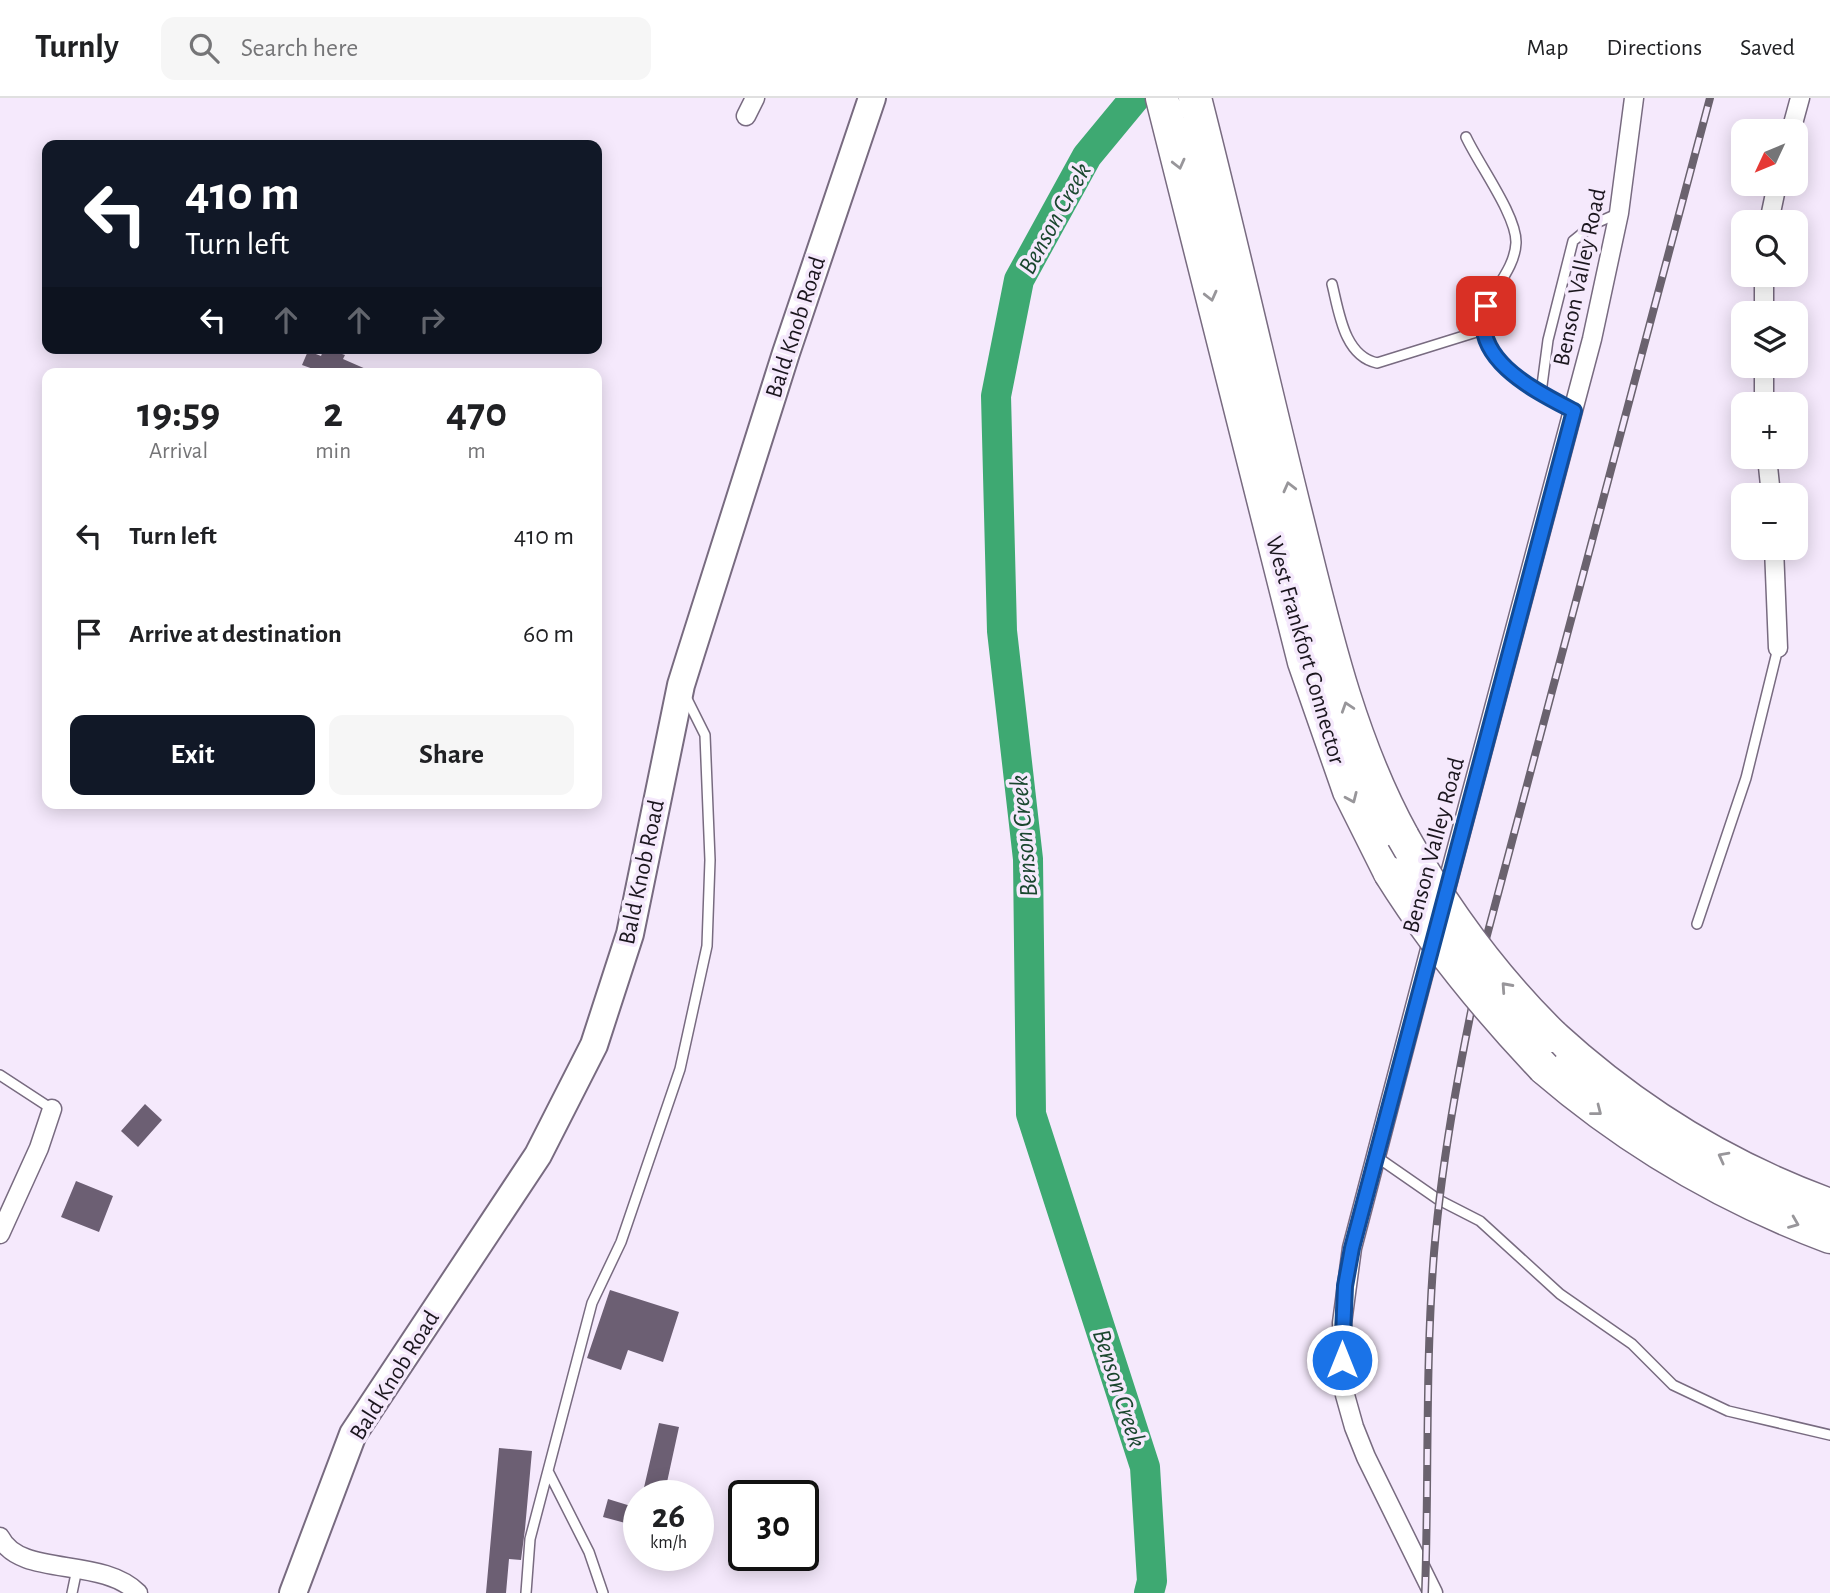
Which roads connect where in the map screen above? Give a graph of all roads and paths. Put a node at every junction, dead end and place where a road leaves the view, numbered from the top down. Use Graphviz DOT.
graph roads {
  1 [pos="755,98"];
  2 [pos="872,98"];
  3 [pos="1162,98"];
  4 [pos="1195,98"];
  5 [pos="1634,98"];
  6 [pos="1800,98"];
  7 [pos="746,116"];
  8 [pos="1794,119"];
  9 [pos="1466,137"];
  10 [pos="1619,213"];
  11 [pos="1332,284"];
  12 [pos="1483,330"];
  13 [pos="1541,393"];
  14 [pos="1574,411"];
  15 [pos="1774,560"];
  16 [pos="1778,648"];
  17 [pos="681,685"];
  18 [pos="1697,924"];
  19 [pos="0,1075"];
  20 [pos="52,1109"];
  21 [pos="1377,1157"];
  22 [pos="1830,1205"];
  23 [pos="0,1234"];
  24 [pos="1830,1237"];
  25 [pos="1830,1435"];
  26 [pos="548,1471"];
  27 [pos="0,1537"];
  28 [pos="77,1567"];
  29 [pos="72,1593"];
  30 [pos="138,1593"];
  31 [pos="293,1593"];
  32 [pos="526,1593"];
  33 [pos="603,1593"];
  34 [pos="1433,1593"];
  1 -- 7 [label="street"];
  2 -- 17 [label="main road, Bald Knob Road"];
  3 -- 24 [label="highway, West Frankfort Connector, one-way, bridge"];
  22 -- 4 [label="highway, West Frankfort Connector, one-way, bridge"];
  5 -- 10 [label="street, Benson Valley Road"];
  6 -- 8 [label="street"];
  9 -- 12 [label="lane"];
  10 -- 13 [label="lane"];
  10 -- 14 [label="street, Benson Valley Road"];
  11 -- 12 [label="lane"];
  12 -- 13 [label="lane"];
  13 -- 14 [label="lane"];
  14 -- 21 [label="street, Benson Valley Road"];
  15 -- 16 [label="street"];
  16 -- 18 [label="lane"];
  17 -- 26 [label="lane"];
  17 -- 31 [label="main road, Bald Knob Road"];
  19 -- 20 [label="lane"];
  20 -- 23 [label="street"];
  21 -- 25 [label="lane"];
  21 -- 34 [label="street, Benson Valley Road"];
  26 -- 32 [label="lane"];
  26 -- 33 [label="lane"];
  27 -- 28 [label="street"];
  28 -- 29 [label="lane"];
  28 -- 30 [label="street"];
}
